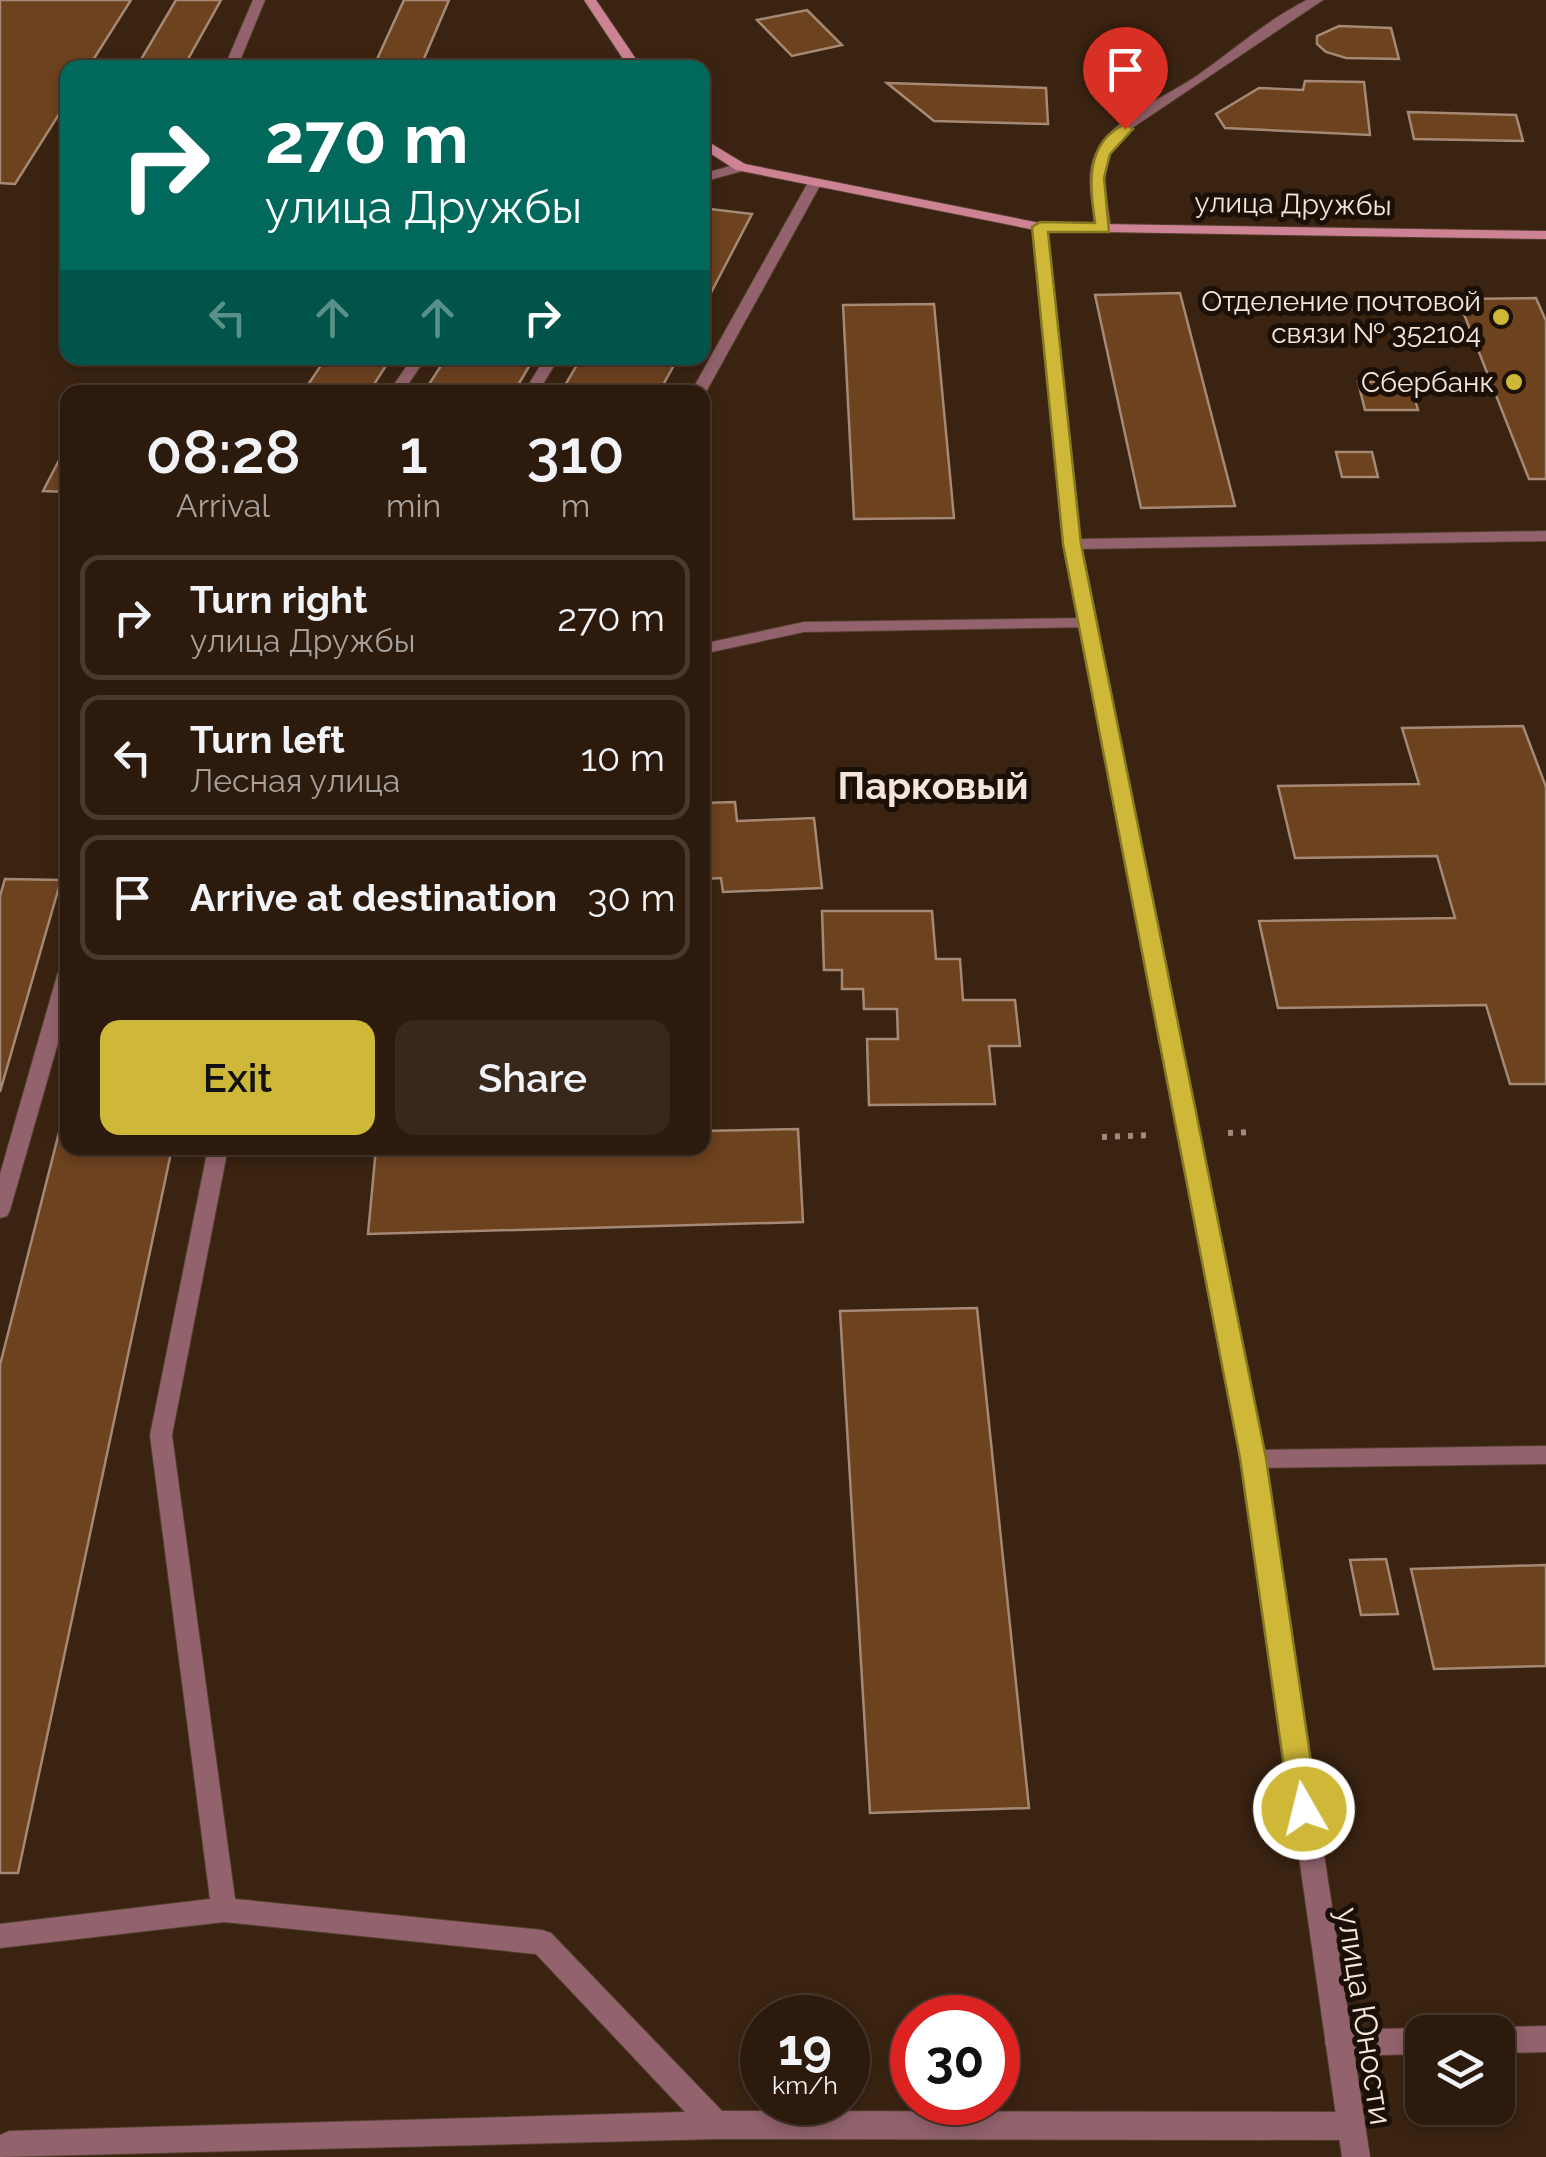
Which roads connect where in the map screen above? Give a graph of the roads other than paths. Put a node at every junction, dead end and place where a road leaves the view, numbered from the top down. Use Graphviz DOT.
graph roads {
  1 [pos="259,0"];
  2 [pos="590,0"];
  3 [pos="1317,0"];
  4 [pos="233,60"];
  5 [pos="631,60"];
  6 [pos="710,147"];
  7 [pos="742,167"];
  8 [pos="710,176"];
  9 [pos="814,182"];
  10 [pos="1040,227"];
  11 [pos="1104,228"];
  12 [pos="1546,235"];
  13 [pos="702,385"];
  14 [pos="1546,536"];
  15 [pos="1072,544"];
  16 [pos="1087,623"];
  17 [pos="710,647"];
  18 [pos="60,1000"];
  19 [pos="217,1155"];
  20 [pos="0,1210"];
  21 [pos="1546,1455"];
  22 [pos="1253,1458"];
  23 [pos="224,1910"];
  24 [pos="0,1936"];
  25 [pos="1546,2039"];
  26 [pos="1515,2040"];
  27 [pos="1405,2041"];
  28 [pos="1338,2043"];
  29 [pos="716,2125"];
  30 [pos="1351,2126"];
  31 [pos="7,2157"];
  32 [pos="1356,2157"];
  1 -- 4 [label="street"];
  2 -- 5 [label="main road"];
  3 -- 11 [label="street"];
  6 -- 7 [label="main road"];
  7 -- 8 [label="street"];
  7 -- 9 [label="main road, улица Дружбы"];
  9 -- 10 [label="main road, улица Дружбы"];
  9 -- 13 [label="street"];
  10 -- 11 [label="main road, улица Дружбы"];
  10 -- 15 [label="street, улица Юности"];
  11 -- 12 [label="main road, улица Дружбы"];
  14 -- 15 [label="street"];
  15 -- 16 [label="street, улица Юности"];
  16 -- 17 [label="street"];
  16 -- 22 [label="street, улица Юности"];
  18 -- 20 [label="street"];
  19 -- 23 [label="street"];
  21 -- 22 [label="street"];
  22 -- 28 [label="street, улица Юности"];
  23 -- 24 [label="street"];
  23 -- 29 [label="street"];
  25 -- 26 [label="street"];
  27 -- 28 [label="street"];
  28 -- 30 [label="street, улица Юности"];
  29 -- 30 [label="street"];
  29 -- 31 [label="street"];
  30 -- 32 [label="street, улица Юности"];
}
